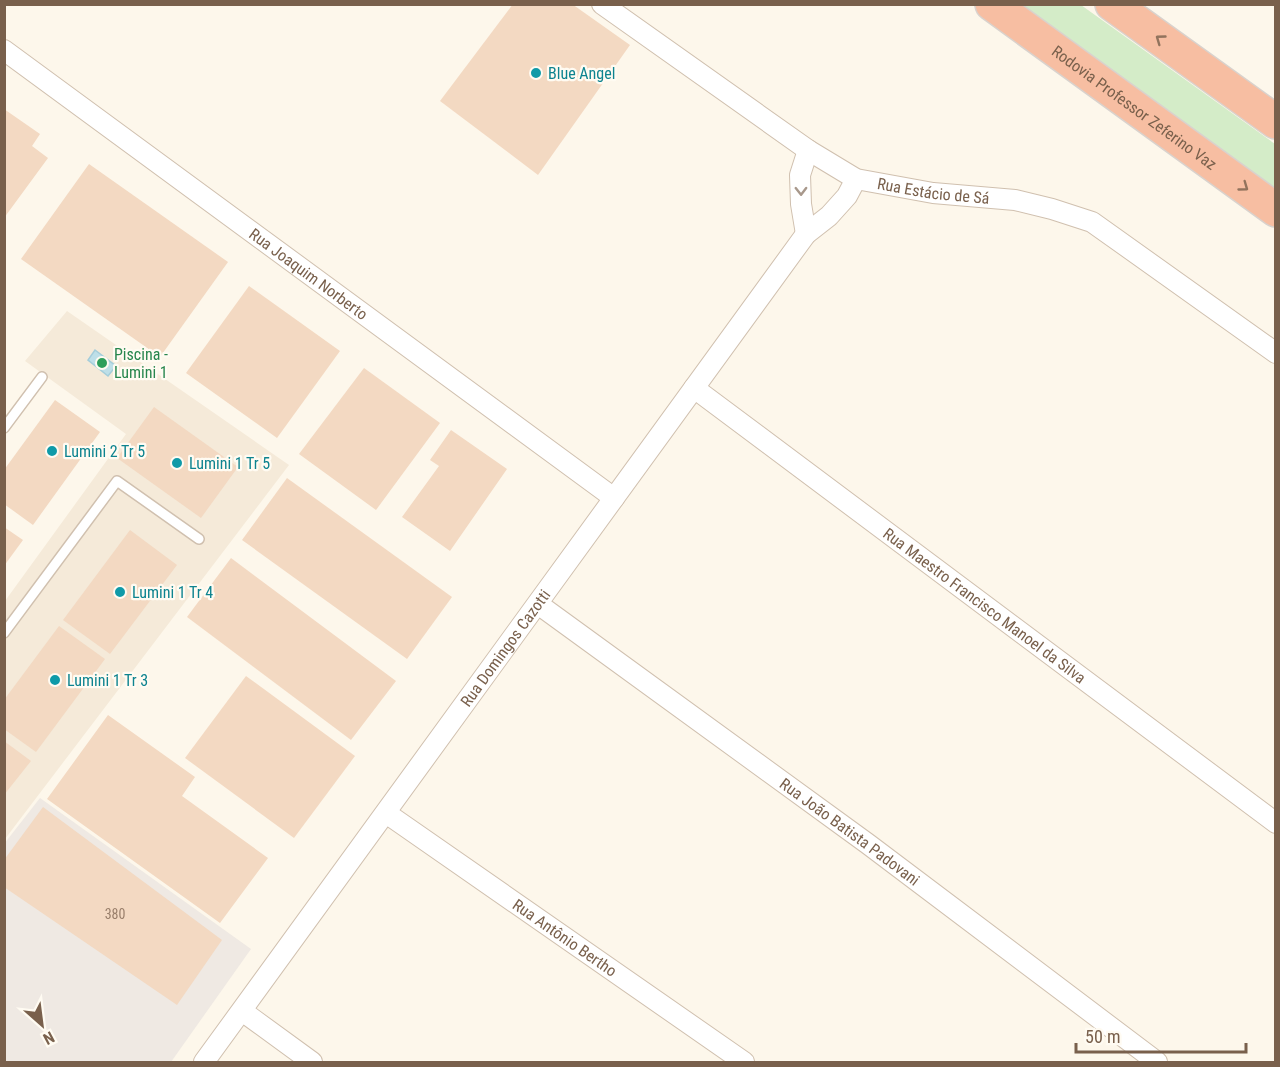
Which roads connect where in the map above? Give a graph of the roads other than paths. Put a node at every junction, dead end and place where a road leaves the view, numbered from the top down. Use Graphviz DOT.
graph roads {
  1 [pos="602,4"];
  2 [pos="992,4"];
  3 [pos="1112,4"];
  4 [pos="4,50"];
  5 [pos="1194,63"];
  6 [pos="1275,114"];
  7 [pos="1275,122"];
  8 [pos="808,150"];
  9 [pos="856,179"];
  10 [pos="1275,210"];
  11 [pos="806,234"];
  12 [pos="1275,353"];
  13 [pos="42,377"];
  14 [pos="694,388"];
  15 [pos="4,428"];
  16 [pos="614,498"];
  17 [pos="199,539"];
  18 [pos="538,604"];
  19 [pos="4,633"];
  20 [pos="386,813"];
  21 [pos="1275,823"];
  22 [pos="242,1011"];
  23 [pos="204,1062"];
  24 [pos="312,1062"];
  25 [pos="744,1062"];
  26 [pos="1157,1062"];
  1 -- 8 [label="street, Rua Estácio de Sá"];
  2 -- 10 [label="highway, Rodovia Professor Zeferino Vaz, one-way"];
  5 -- 3 [label="highway, one-way"];
  4 -- 16 [label="street, Rua Joaquim Norberto"];
  5 -- 6 [label="highway"];
  5 -- 7 [label="highway"];
  8 -- 9 [label="street, Rua Estácio de Sá"];
  8 -- 11 [label="street, one-way"];
  9 -- 11 [label="street, Rua Domingos Cazotti"];
  9 -- 12 [label="street, Rua Estácio de Sá"];
  11 -- 14 [label="street, Rua Domingos Cazotti"];
  13 -- 15 [label="lane"];
  14 -- 16 [label="street, Rua Domingos Cazotti"];
  14 -- 21 [label="street, Rua Maestro Francisco Manoel da Silva"];
  16 -- 18 [label="street, Rua Domingos Cazotti"];
  17 -- 19 [label="lane"];
  18 -- 20 [label="street, Rua Domingos Cazotti"];
  18 -- 26 [label="street, Rua João Batista Padovani"];
  20 -- 22 [label="street, Rua Domingos Cazotti"];
  20 -- 25 [label="street, Rua Antônio Bertho"];
  22 -- 23 [label="street, Rua Domingos Cazotti"];
  22 -- 24 [label="street"];
}
